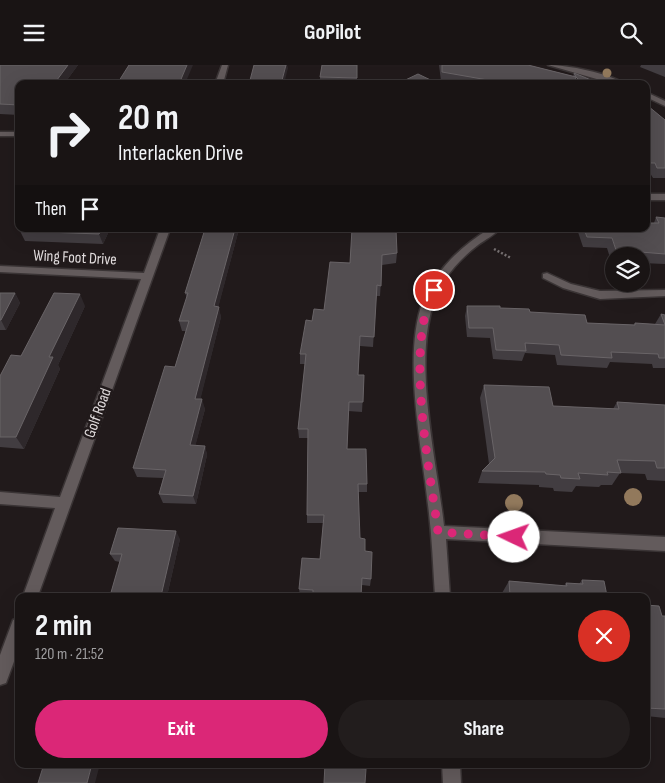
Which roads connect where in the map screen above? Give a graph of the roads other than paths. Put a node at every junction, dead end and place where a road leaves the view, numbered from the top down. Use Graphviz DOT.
graph roads {
  1 [pos="225,65"];
  2 [pos="551,65"];
  3 [pos="219,80"];
  4 [pos="609,80"];
  5 [pos="650,96"];
  6 [pos="665,103"];
  7 [pos="0,133"];
  8 [pos="15,134"];
  9 [pos="650,197"];
  10 [pos="665,197"];
  11 [pos="164,232"];
  12 [pos="490,232"];
  13 [pos="0,269"];
  14 [pos="148,276"];
  15 [pos="547,276"];
  16 [pos="665,293"];
  17 [pos="0,499"];
  18 [pos="64,503"];
  19 [pos="438,532"];
  20 [pos="665,544"];
  21 [pos="31,593"];
  22 [pos="442,593"];
  23 [pos="15,637"];
  24 [pos="0,677"];
  25 [pos="451,768"];
  26 [pos="452,783"];
  1 -- 3 [label="street"];
  2 -- 4 [label="street"];
  5 -- 6 [label="street"];
  7 -- 8 [label="street"];
  9 -- 10 [label="street"];
  11 -- 14 [label="street, Golf Road"];
  12 -- 19 [label="street"];
  13 -- 14 [label="street, Wing Foot Drive"];
  14 -- 18 [label="street, Golf Road"];
  15 -- 16 [label="street"];
  17 -- 18 [label="street"];
  18 -- 21 [label="street, Golf Road"];
  19 -- 20 [label="street"];
  19 -- 22 [label="street"];
  23 -- 24 [label="street"];
  25 -- 26 [label="street"];
}
